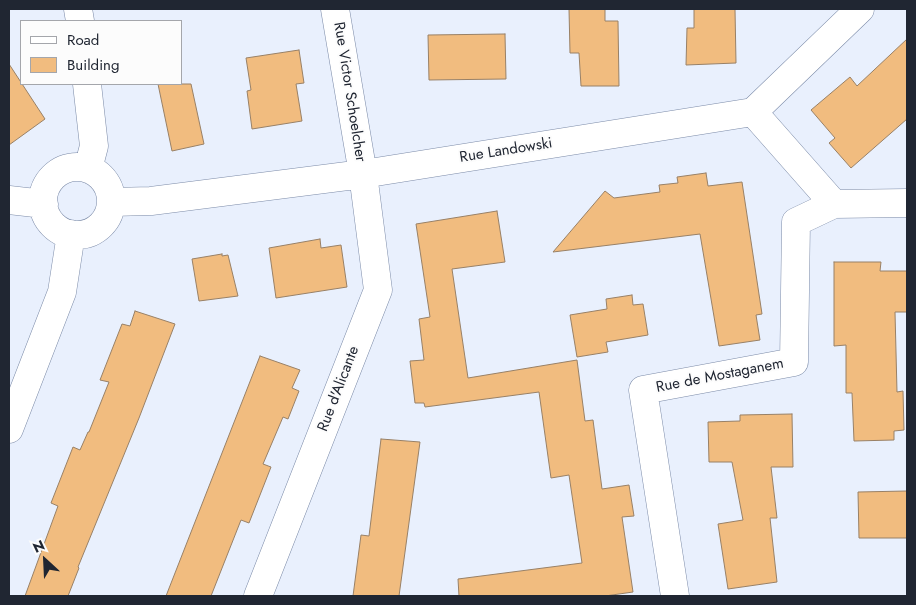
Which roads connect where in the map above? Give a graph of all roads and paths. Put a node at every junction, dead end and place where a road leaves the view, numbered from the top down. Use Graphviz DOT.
graph roads {
  1 [pos="335,9"];
  2 [pos="860,9"];
  3 [pos="87,85"];
  4 [pos="753,112"];
  5 [pos="88,169"];
  6 [pos="363,174"];
  7 [pos="9,200"];
  8 [pos="111,202"];
  9 [pos="907,203"];
  10 [pos="44,204"];
  11 [pos="834,204"];
  12 [pos="71,234"];
  13 [pos="9,429"];
  14 [pos="258,596"];
  15 [pos="675,596"];
  1 -- 6 [label="street, Rue Victor Schoelcher"];
  2 -- 4 [label="street"];
  3 -- 5 [label="street"];
  4 -- 6 [label="street, Rue Landowski"];
  4 -- 11 [label="street"];
  5 -- 8 [label="street"];
  5 -- 10 [label="street"];
  6 -- 8 [label="street, Rue Landowski"];
  6 -- 14 [label="street, Rue d'Alicante"];
  7 -- 10 [label="street"];
  8 -- 12 [label="street"];
  9 -- 11 [label="street"];
  10 -- 12 [label="street"];
  11 -- 15 [label="street, Rue de Mostaganem"];
  12 -- 13 [label="street"];
}
